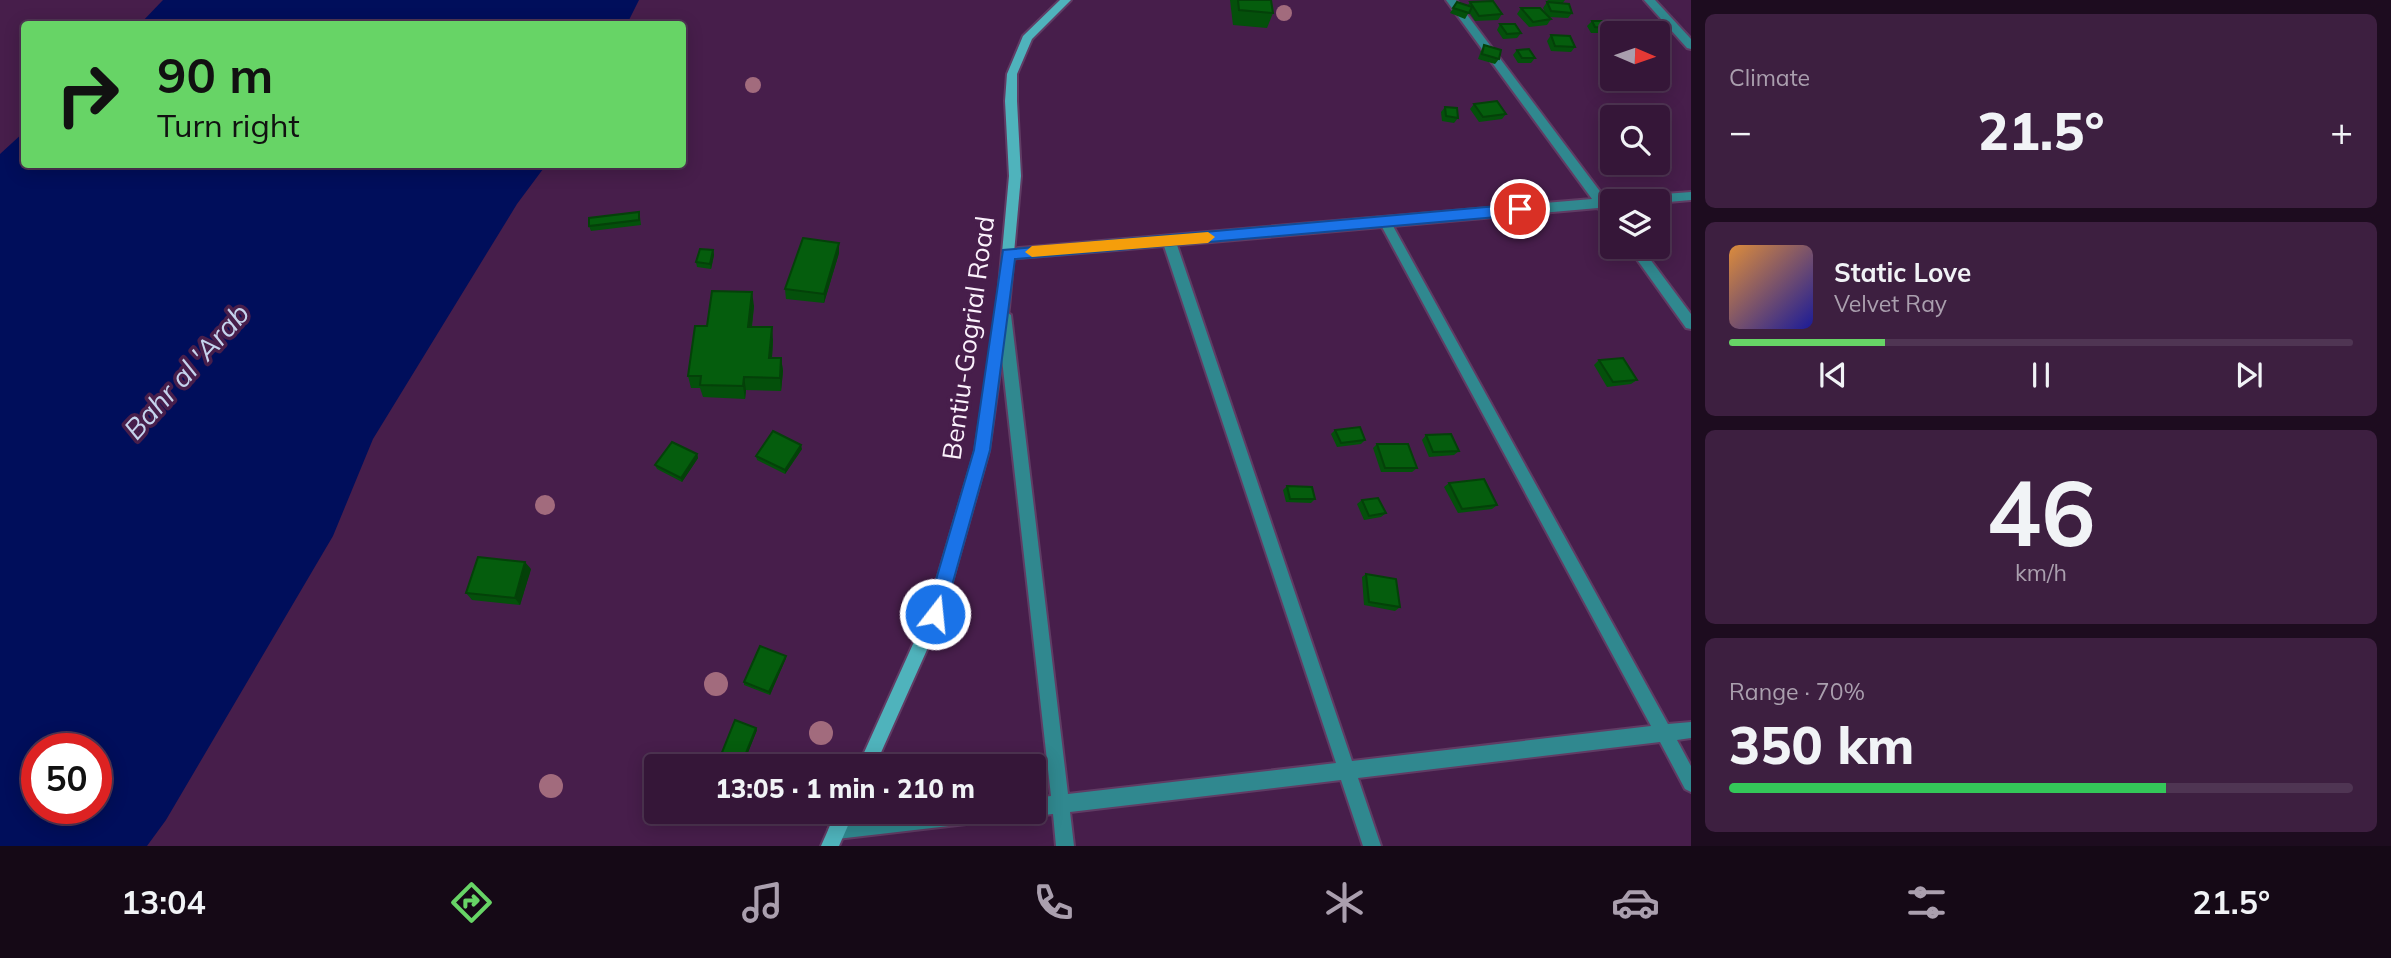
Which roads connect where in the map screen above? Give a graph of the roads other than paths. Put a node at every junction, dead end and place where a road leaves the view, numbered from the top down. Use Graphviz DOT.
graph roads {
  1 [pos="1066,0"];
  2 [pos="1451,0"];
  3 [pos="1649,0"];
  4 [pos="1691,46"];
  5 [pos="1600,194"];
  6 [pos="1691,196"];
  7 [pos="1670,198"];
  8 [pos="1600,204"];
  9 [pos="1384,220"];
  10 [pos="1168,241"];
  11 [pos="1008,254"];
  12 [pos="1643,259"];
  13 [pos="1003,308"];
  14 [pos="1691,324"];
  15 [pos="1691,730"];
  16 [pos="1664,733"];
  17 [pos="871,754"];
  18 [pos="1347,770"];
  19 [pos="1691,783"];
  20 [pos="1060,804"];
  21 [pos="1046,806"];
  22 [pos="919,824"];
  23 [pos="834,838"];
  24 [pos="1065,846"];
  25 [pos="1372,846"];
  1 -- 11 [label="main road, Bentiu-Gogrial Road"];
  2 -- 5 [label="street"];
  3 -- 4 [label="street"];
  6 -- 7 [label="street"];
  8 -- 9 [label="street"];
  9 -- 10 [label="street"];
  9 -- 16 [label="street"];
  10 -- 11 [label="street"];
  10 -- 18 [label="street"];
  11 -- 13 [label="main road, Bentiu-Gogrial Road"];
  12 -- 14 [label="street"];
  13 -- 17 [label="main road, Bentiu-Gogrial Road"];
  13 -- 20 [label="street"];
  15 -- 16 [label="street"];
  16 -- 18 [label="street"];
  16 -- 19 [label="street"];
  18 -- 20 [label="street"];
  18 -- 25 [label="street"];
  20 -- 21 [label="street"];
  20 -- 24 [label="street"];
  22 -- 23 [label="street"];
}
